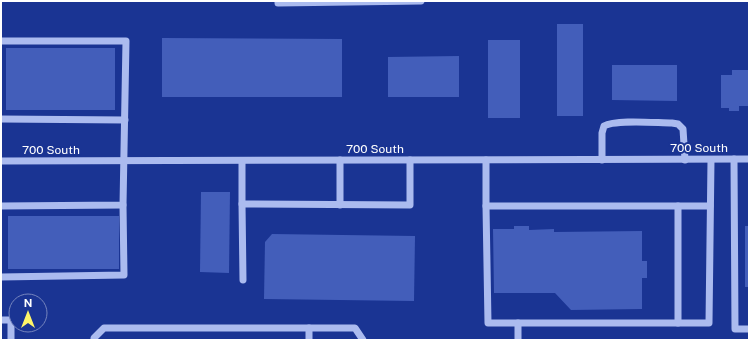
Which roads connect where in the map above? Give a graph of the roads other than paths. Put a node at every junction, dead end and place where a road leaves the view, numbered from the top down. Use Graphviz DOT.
graph roads {
  1 [pos="278,1"];
  2 [pos="421,1"];
  3 [pos="1,41"];
  4 [pos="1,119"];
  5 [pos="125,120"];
  6 [pos="734,159"];
  7 [pos="749,159"];
  8 [pos="340,160"];
  9 [pos="410,160"];
  10 [pos="486,160"];
  11 [pos="602,160"];
  12 [pos="685,160"];
  13 [pos="711,160"];
  14 [pos="1,161"];
  15 [pos="123,161"];
  16 [pos="242,161"];
  17 [pos="242,204"];
  18 [pos="340,204"];
  19 [pos="1,206"];
  20 [pos="123,206"];
  21 [pos="486,206"];
  22 [pos="678,206"];
  23 [pos="710,206"];
  24 [pos="1,277"];
  25 [pos="243,280"];
  26 [pos="1,320"];
  27 [pos="678,323"];
  28 [pos="518,324"];
  29 [pos="309,328"];
  30 [pos="749,329"];
  31 [pos="11,340"];
  32 [pos="94,340"];
  33 [pos="309,340"];
  34 [pos="363,340"];
  35 [pos="518,340"];
  1 -- 2 [label="street"];
  3 -- 5 [label="street"];
  4 -- 5 [label="street"];
  5 -- 15 [label="street"];
  6 -- 7 [label="street, 700 South"];
  6 -- 13 [label="street, 700 South"];
  6 -- 30 [label="street"];
  8 -- 9 [label="street, 700 South"];
  8 -- 16 [label="street, 700 South"];
  8 -- 18 [label="street"];
  9 -- 10 [label="street, 700 South"];
  9 -- 18 [label="street"];
  10 -- 11 [label="street, 700 South"];
  10 -- 21 [label="street"];
  11 -- 12 [label="street, 700 South"];
  11 -- 12 [label="street"];
  12 -- 13 [label="street, 700 South"];
  13 -- 23 [label="street"];
  14 -- 15 [label="street, 700 South"];
  15 -- 16 [label="street, 700 South"];
  15 -- 20 [label="street"];
  16 -- 17 [label="street"];
  17 -- 18 [label="street"];
  17 -- 25 [label="street"];
  19 -- 20 [label="street"];
  20 -- 24 [label="street"];
  21 -- 22 [label="street"];
  21 -- 28 [label="street"];
  22 -- 23 [label="street"];
  22 -- 27 [label="street"];
  23 -- 27 [label="street"];
  26 -- 31 [label="street"];
  27 -- 28 [label="street"];
  28 -- 35 [label="street"];
  29 -- 32 [label="street"];
  29 -- 33 [label="street"];
  29 -- 34 [label="street"];
}
